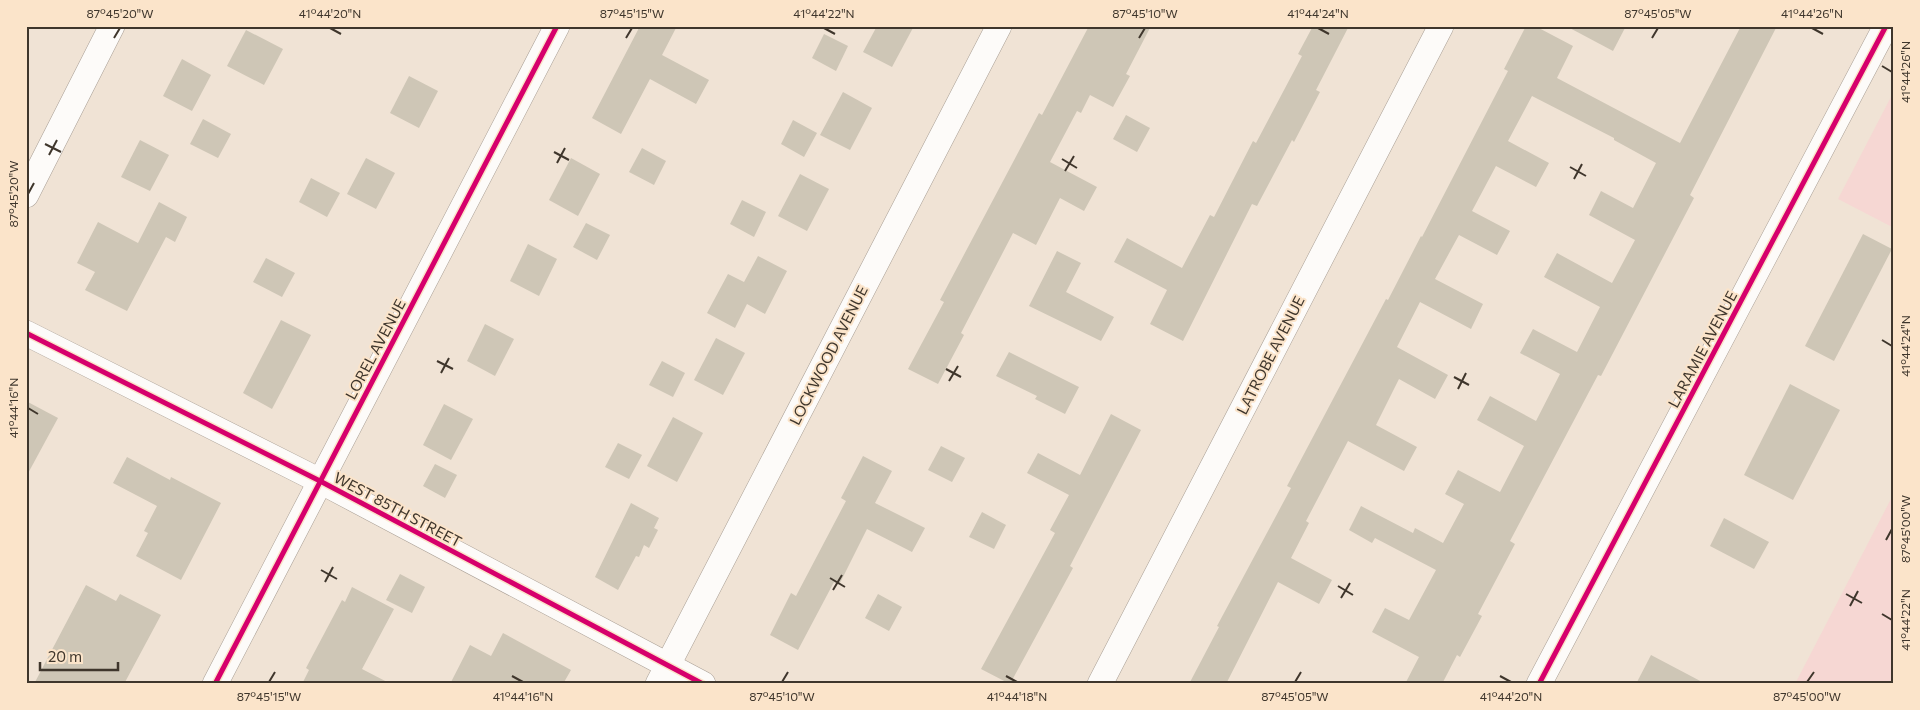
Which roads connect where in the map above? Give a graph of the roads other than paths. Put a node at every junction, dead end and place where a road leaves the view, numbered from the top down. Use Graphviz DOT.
graph roads {
  1 [pos="112,26"];
  2 [pos="557,26"];
  3 [pos="999,26"];
  4 [pos="1441,26"];
  5 [pos="1886,26"];
  6 [pos="26,196"];
  7 [pos="26,333"];
  8 [pos="320,481"];
  9 [pos="663,675"];
  10 [pos="215,684"];
  11 [pos="703,684"];
  12 [pos="1100,684"];
  13 [pos="1539,684"];
  1 -- 6 [label="street"];
  2 -- 8 [label="street, LOREL AVENUE"];
  3 -- 9 [label="street, LOCKWOOD AVENUE"];
  4 -- 12 [label="street, LATROBE AVENUE"];
  5 -- 13 [label="street, LARAMIE AVENUE"];
  7 -- 8 [label="street, WEST 85TH STREET"];
  8 -- 9 [label="street, WEST 85TH STREET"];
  8 -- 10 [label="street, LOREL AVENUE"];
  9 -- 11 [label="street, WEST 85TH STREET"];
}
